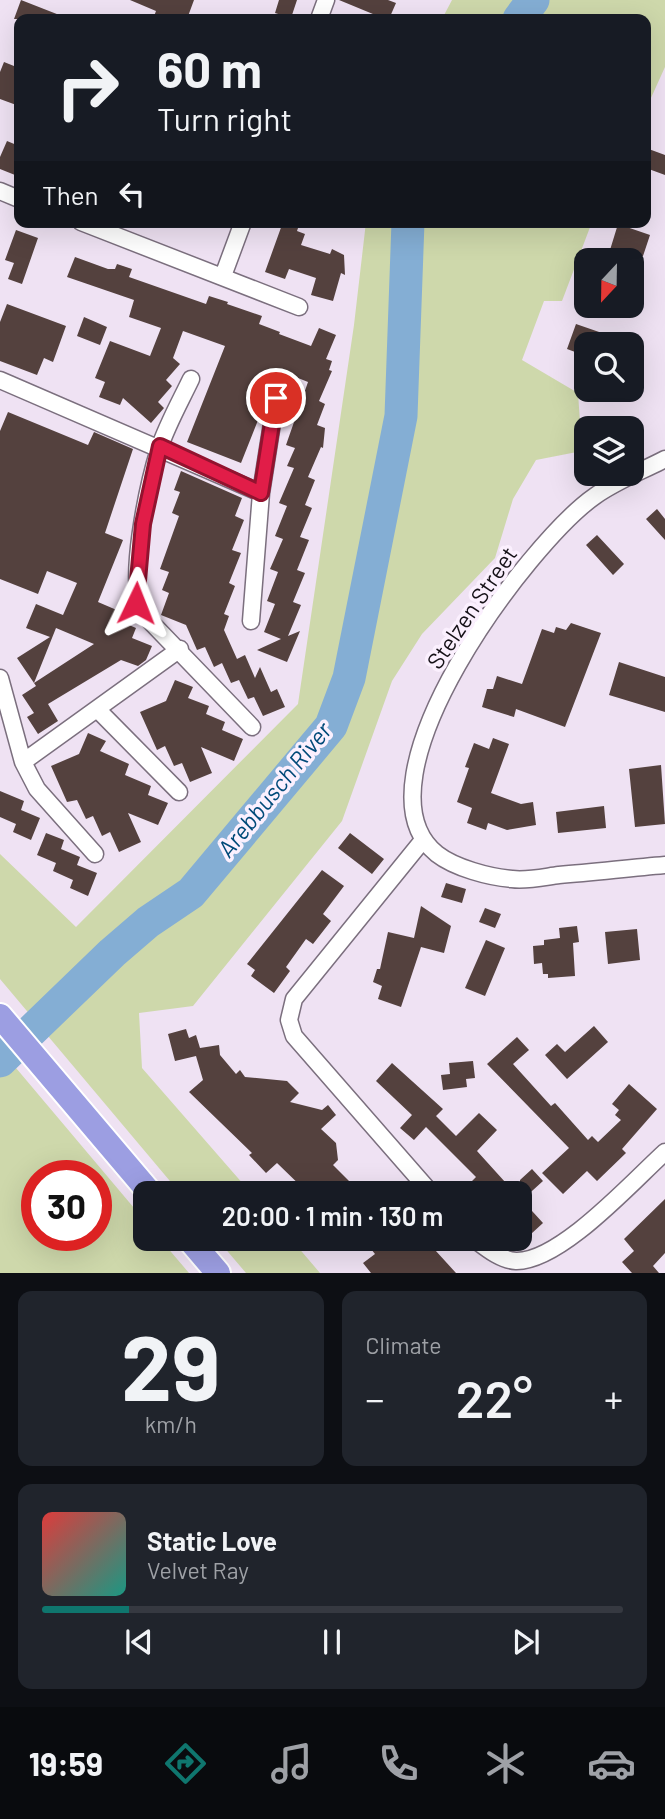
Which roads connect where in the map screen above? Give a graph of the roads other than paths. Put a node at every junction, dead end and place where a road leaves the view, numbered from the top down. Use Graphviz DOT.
graph roads {
  1 [pos="97,228"];
  2 [pos="241,228"];
  3 [pos="223,276"];
  4 [pos="299,307"];
  5 [pos="191,379"];
  6 [pos="0,380"];
  7 [pos="276,398"];
  8 [pos="160,446"];
  9 [pos="665,458"];
  10 [pos="261,493"];
  11 [pos="251,621"];
  12 [pos="180,649"];
  13 [pos="0,678"];
  14 [pos="98,710"];
  15 [pos="252,727"];
  16 [pos="23,762"];
  17 [pos="179,792"];
  18 [pos="423,840"];
  19 [pos="95,854"];
  20 [pos="665,864"];
  21 [pos="0,1016"];
  22 [pos="665,1152"];
  23 [pos="140,1181"];
  24 [pos="421,1181"];
  25 [pos="199,1251"];
  26 [pos="491,1251"];
  27 [pos="218,1273"];
  1 -- 3 [label="street"];
  2 -- 3 [label="street"];
  3 -- 4 [label="street"];
  5 -- 8 [label="street"];
  6 -- 8 [label="street"];
  7 -- 10 [label="street"];
  8 -- 10 [label="street"];
  8 -- 12 [label="street"];
  9 -- 18 [label="street, Stelzen Street"];
  10 -- 11 [label="street"];
  12 -- 14 [label="street"];
  12 -- 15 [label="street"];
  13 -- 16 [label="street"];
  14 -- 16 [label="street"];
  14 -- 17 [label="street"];
  16 -- 19 [label="street"];
  18 -- 20 [label="street"];
  18 -- 24 [label="street"];
  21 -- 23 [label="highway"];
  22 -- 26 [label="street"];
  25 -- 27 [label="highway"];
}
